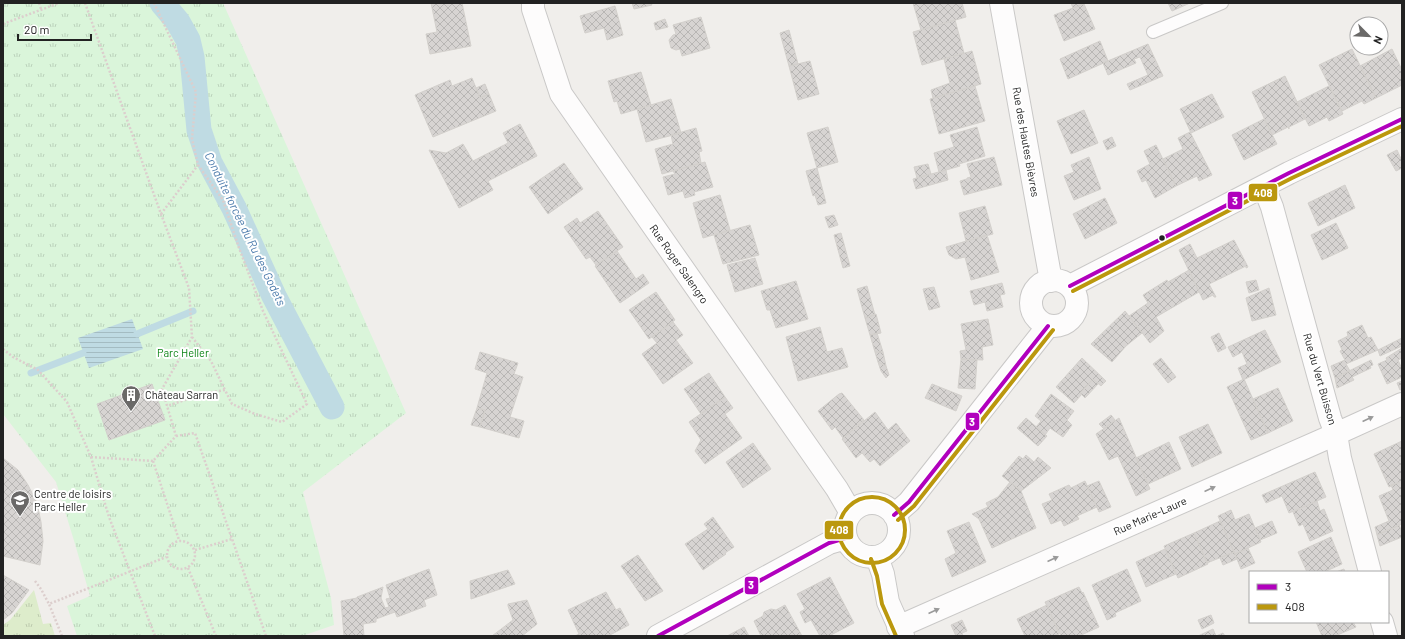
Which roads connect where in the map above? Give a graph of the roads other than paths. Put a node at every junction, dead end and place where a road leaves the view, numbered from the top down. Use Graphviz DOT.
graph roads {
  1 [pos="533,3"];
  2 [pos="1001,3"];
  3 [pos="1222,3"];
  4 [pos="1153,32"];
  5 [pos="1402,119"];
  6 [pos="1264,187"];
  7 [pos="1060,283"];
  8 [pos="1048,326"];
  9 [pos="1402,404"];
  10 [pos="1336,434"];
  11 [pos="850,513"];
  12 [pos="894,515"];
  13 [pos="846,538"];
  14 [pos="877,557"];
  15 [pos="1370,571"];
  16 [pos="1382,623"];
  17 [pos="901,631"];
  18 [pos="658,636"];
  19 [pos="1386,636"];
  1 -- 11 [label="street, Rue Roger Salengro"];
  2 -- 7 [label="street, Rue des Hautes Bièvres"];
  3 -- 4 [label="lane"];
  5 -- 6 [label="street"];
  6 -- 7 [label="street"];
  6 -- 10 [label="street, Rue du Vert Buisson"];
  7 -- 8 [label="street"];
  7 -- 8 [label="street"];
  8 -- 12 [label="street"];
  10 -- 9 [label="street, Rue Marie-Laure, one-way"];
  10 -- 15 [label="street, Rue du Vert Buisson"];
  17 -- 10 [label="street, Rue Marie-Laure, one-way"];
  11 -- 12 [label="street"];
  11 -- 13 [label="street"];
  12 -- 14 [label="street"];
  13 -- 14 [label="street"];
  13 -- 18 [label="street"];
  14 -- 17 [label="street"];
  16 -- 19 [label="street"];
}
